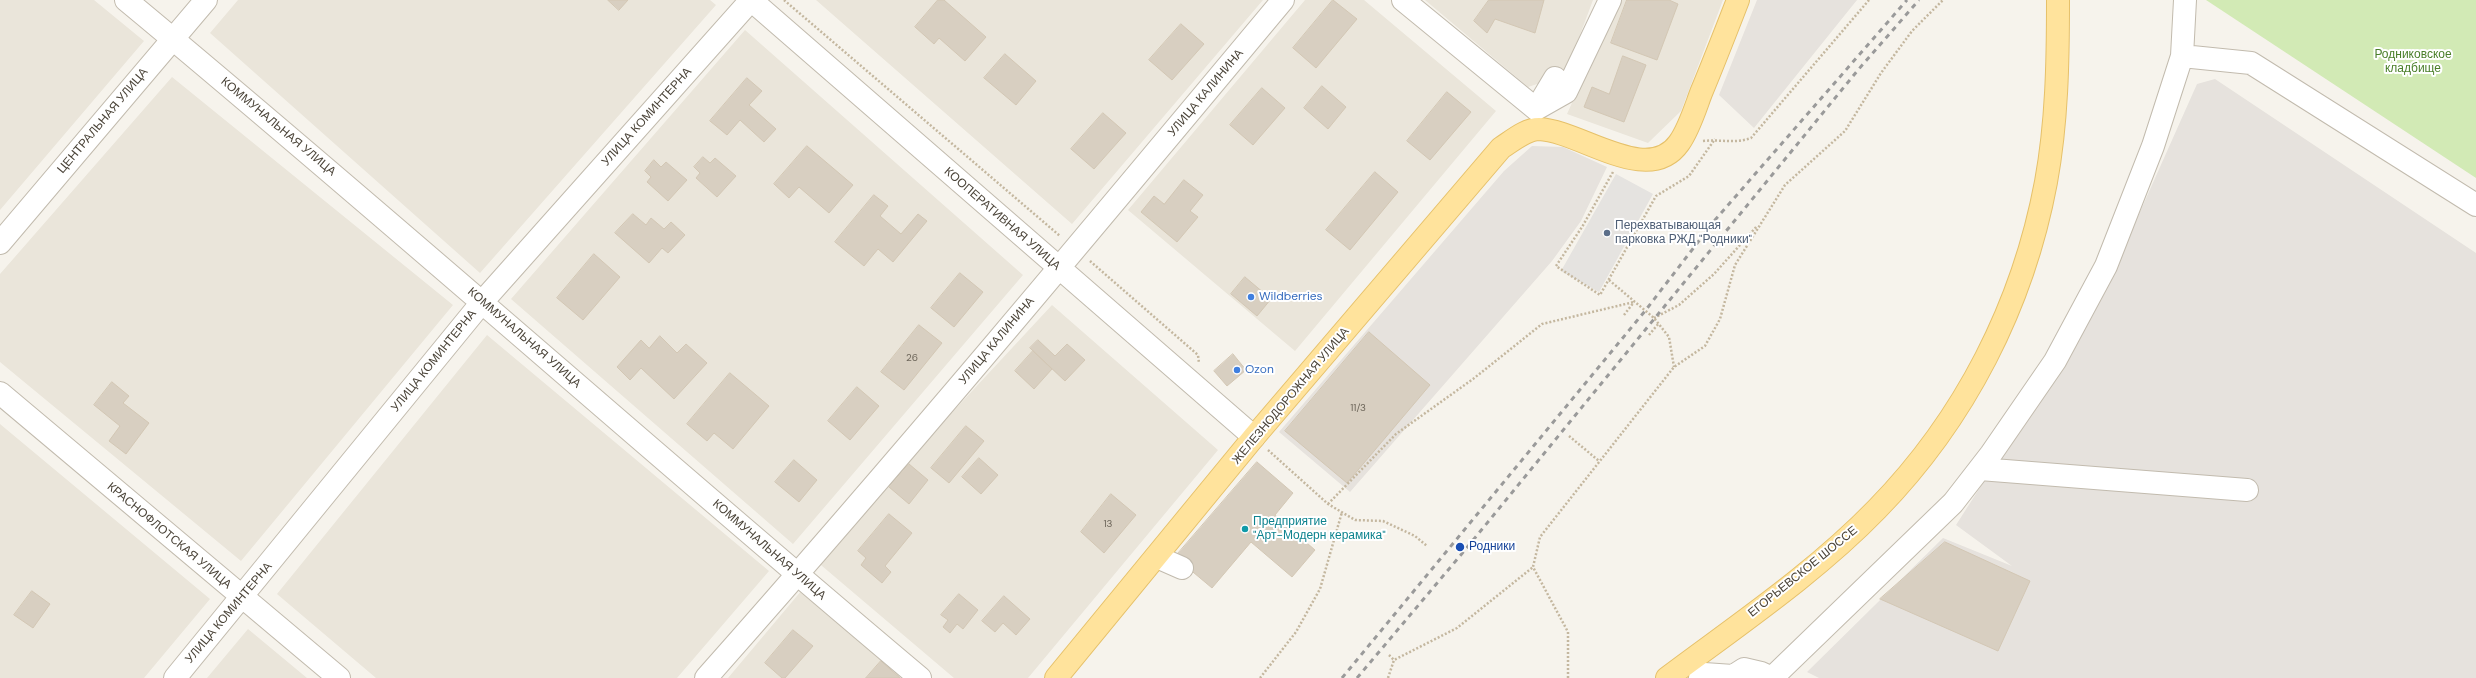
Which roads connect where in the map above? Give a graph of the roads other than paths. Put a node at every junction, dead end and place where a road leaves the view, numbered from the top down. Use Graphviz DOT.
graph roads {
  1 [pos="126,0"];
  2 [pos="206,0"];
  3 [pos="751,0"];
  4 [pos="1283,0"];
  5 [pos="1403,0"];
  6 [pos="1610,0"];
  7 [pos="1738,0"];
  8 [pos="2058,0"];
  9 [pos="2185,0"];
  10 [pos="173,39"];
  11 [pos="2182,56"];
  12 [pos="1555,78"];
  13 [pos="1537,119"];
  14 [pos="2476,205"];
  15 [pos="0,243"];
  16 [pos="1059,268"];
  17 [pos="483,301"];
  18 [pos="0,393"];
  19 [pos="1254,438"];
  20 [pos="1980,469"];
  21 [pos="2247,490"];
  22 [pos="1158,557"];
  23 [pos="1182,568"];
  24 [pos="797,575"];
  25 [pos="242,598"];
  26 [pos="1732,677"];
  27 [pos="175,678"];
  28 [pos="339,678"];
  29 [pos="706,678"];
  30 [pos="920,678"];
  31 [pos="1056,678"];
  32 [pos="1667,678"];
  33 [pos="1700,678"];
  34 [pos="1772,678"];
  1 -- 10 [label="street, КОММУНАЛЬНАЯ УЛИЦА"];
  2 -- 10 [label="street, ЦЕНТРАЛЬНАЯ УЛИЦА"];
  3 -- 16 [label="street, КООПЕРАТИВНАЯ УЛИЦА"];
  3 -- 17 [label="street, УЛИЦА КОМИНТЕРНА"];
  4 -- 16 [label="street, УЛИЦА КАЛИНИНА"];
  5 -- 13 [label="street"];
  6 -- 13 [label="street, ЖЕЛЕЗНОДОРОЖНАЯ УЛИЦА"];
  7 -- 13 [label="main road"];
  8 -- 32 [label="main road, ЕГОРЬЕВСКОЕ ШОССЕ"];
  9 -- 11 [label="street"];
  10 -- 15 [label="street, ЦЕНТРАЛЬНАЯ УЛИЦА"];
  10 -- 17 [label="street, КОММУНАЛЬНАЯ УЛИЦА"];
  11 -- 14 [label="street"];
  11 -- 20 [label="street"];
  12 -- 13 [label="street"];
  13 -- 19 [label="main road, ЖЕЛЕЗНОДОРОЖНАЯ УЛИЦА"];
  16 -- 19 [label="street, КООПЕРАТИВНАЯ УЛИЦА"];
  16 -- 24 [label="street, УЛИЦА КАЛИНИНА"];
  17 -- 24 [label="street, КОММУНАЛЬНАЯ УЛИЦА"];
  17 -- 25 [label="street, УЛИЦА КОМИНТЕРНА"];
  18 -- 25 [label="street, КРАСНОФЛОТСКАЯ УЛИЦА"];
  19 -- 22 [label="main road, ЖЕЛЕЗНОДОРОЖНАЯ УЛИЦА"];
  20 -- 21 [label="street"];
  20 -- 34 [label="street"];
  22 -- 23 [label="street"];
  22 -- 31 [label="main road, ЖЕЛЕЗНОДОРОЖНАЯ УЛИЦА"];
  24 -- 29 [label="street, УЛИЦА КАЛИНИНА"];
  24 -- 30 [label="street, КОММУНАЛЬНАЯ УЛИЦА"];
  25 -- 27 [label="street, УЛИЦА КОМИНТЕРНА"];
  25 -- 28 [label="street, КРАСНОФЛОТСКАЯ УЛИЦА"];
  26 -- 33 [label="street"];
  26 -- 34 [label="street"];
}
